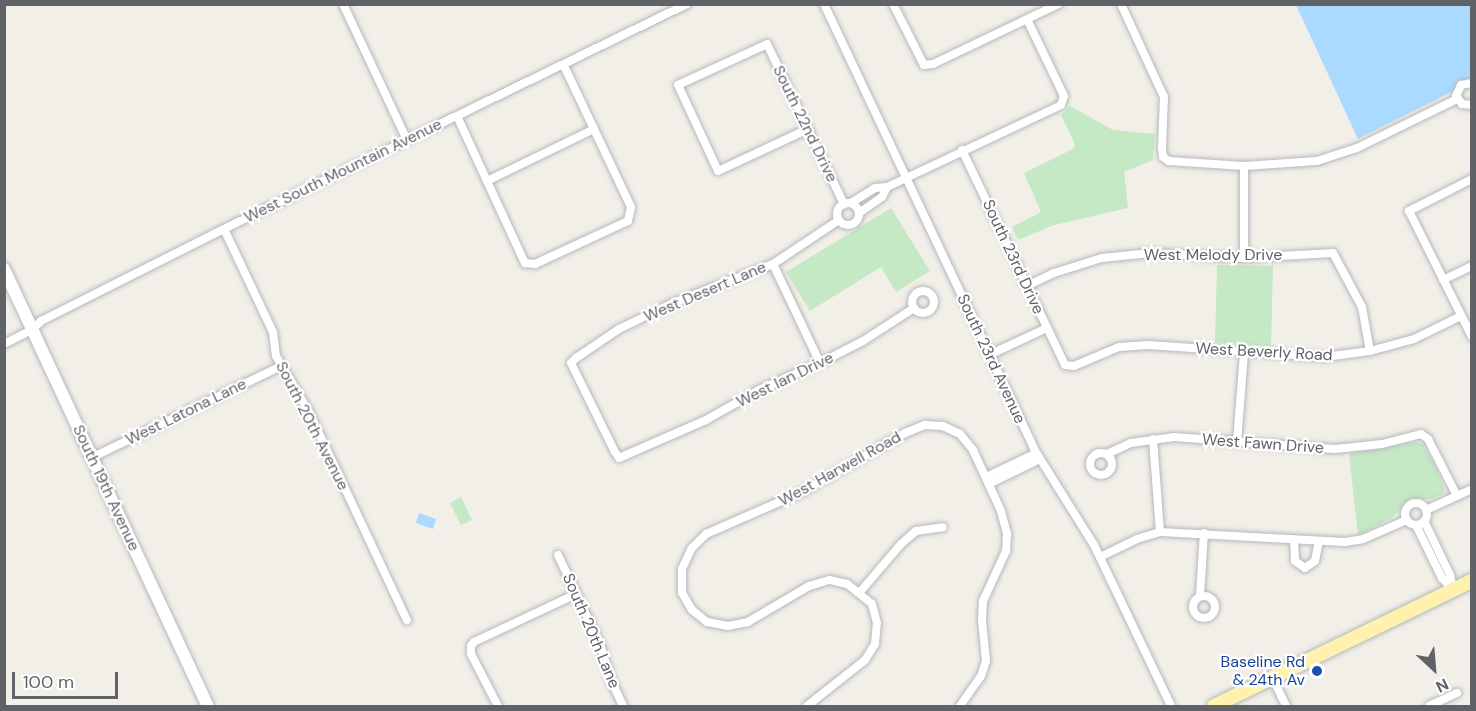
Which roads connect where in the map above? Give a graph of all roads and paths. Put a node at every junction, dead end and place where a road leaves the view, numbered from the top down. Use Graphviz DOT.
graph roads {
  1 [pos="343,4"];
  2 [pos="687,4"];
  3 [pos="824,4"];
  4 [pos="894,4"];
  5 [pos="1059,4"];
  6 [pos="1121,4"];
  7 [pos="1027,19"];
  8 [pos="563,64"];
  9 [pos="1472,84"];
  10 [pos="1456,99"];
  11 [pos="1472,105"];
  12 [pos="457,116"];
  13 [pos="594,129"];
  14 [pos="808,129"];
  15 [pos="407,140"];
  16 [pos="962,150"];
  17 [pos="1244,166"];
  18 [pos="906,178"];
  19 [pos="1472,179"];
  20 [pos="487,181"];
  21 [pos="886,187"];
  22 [pos="867,193"];
  23 [pos="847,204"];
  24 [pos="873,204"];
  25 [pos="859,213"];
  26 [pos="839,220"];
  27 [pos="224,230"];
  28 [pos="1244,258"];
  29 [pos="773,264"];
  30 [pos="1472,266"];
  31 [pos="4,269"];
  32 [pos="1443,280"];
  33 [pos="1027,286"];
  34 [pos="914,308"];
  35 [pos="1461,316"];
  36 [pos="1047,328"];
  37 [pos="32,330"];
  38 [pos="1472,337"];
  39 [pos="4,344"];
  40 [pos="1370,351"];
  41 [pos="1244,353"];
  42 [pos="989,355"];
  43 [pos="820,363"];
  44 [pos="1065,365"];
  45 [pos="281,366"];
  46 [pos="1153,439"];
  47 [pos="1237,442"];
  48 [pos="1107,454"];
  49 [pos="1038,456"];
  50 [pos="91,458"];
  51 [pos="619,458"];
  52 [pos="987,480"];
  53 [pos="1472,489"];
  54 [pos="1456,496"];
  55 [pos="1426,510"];
  56 [pos="1407,520"];
  57 [pos="1420,523"];
  58 [pos="944,527"];
  59 [pos="1160,532"];
  60 [pos="1204,533"];
  61 [pos="1294,540"];
  62 [pos="1319,541"];
  63 [pos="558,555"];
  64 [pos="1100,557"];
  65 [pos="1472,581"];
  66 [pos="1453,590"];
  67 [pos="860,592"];
  68 [pos="576,594"];
  69 [pos="1200,596"];
  70 [pos="407,620"];
  71 [pos="1272,677"];
  72 [pos="1457,693"];
  73 [pos="207,706"];
  74 [pos="498,706"];
  75 [pos="623,706"];
  76 [pos="807,706"];
  77 [pos="960,706"];
  78 [pos="1171,706"];
  79 [pos="1214,706"];
  80 [pos="1286,706"];
  81 [pos="1429,706"];
  1 -- 15 [label="street"];
  2 -- 8 [label="street, West South Mountain Avenue"];
  3 -- 18 [label="street, South 23rd Avenue"];
  4 -- 7 [label="street"];
  5 -- 7 [label="street"];
  6 -- 17 [label="street"];
  7 -- 16 [label="street"];
  8 -- 12 [label="street, West South Mountain Avenue"];
  8 -- 13 [label="street"];
  9 -- 10 [label="street"];
  10 -- 11 [label="street"];
  10 -- 17 [label="street"];
  12 -- 15 [label="street, West South Mountain Avenue"];
  12 -- 20 [label="street"];
  13 -- 20 [label="street"];
  13 -- 20 [label="street"];
  14 -- 14 [label="street, South 22nd Drive"];
  14 -- 23 [label="street, South 22nd Drive"];
  15 -- 27 [label="street, West South Mountain Avenue"];
  16 -- 18 [label="street"];
  16 -- 33 [label="street, South 23rd Drive"];
  17 -- 28 [label="street"];
  18 -- 21 [label="street"];
  18 -- 42 [label="street, South 23rd Avenue"];
  19 -- 32 [label="street"];
  21 -- 22 [label="street"];
  21 -- 24 [label="street"];
  22 -- 23 [label="street"];
  22 -- 24 [label="street"];
  23 -- 25 [label="street"];
  23 -- 26 [label="street"];
  24 -- 25 [label="street"];
  25 -- 26 [label="street"];
  26 -- 29 [label="street, West Desert Lane"];
  27 -- 37 [label="street, West South Mountain Avenue"];
  27 -- 45 [label="street, South 20th Avenue"];
  28 -- 33 [label="street, West Melody Drive"];
  28 -- 40 [label="street, West Melody Drive"];
  29 -- 43 [label="street"];
  29 -- 51 [label="street, West Desert Lane"];
  30 -- 32 [label="street"];
  31 -- 37 [label="main road, South 19th Avenue"];
  32 -- 35 [label="street"];
  33 -- 36 [label="street, South 23rd Drive"];
  34 -- 43 [label="street, West Ian Drive"];
  35 -- 38 [label="street"];
  35 -- 40 [label="street, West Beverly Road"];
  36 -- 42 [label="street"];
  36 -- 44 [label="street, South 23rd Drive"];
  37 -- 39 [label="street, West South Mountain Avenue"];
  37 -- 50 [label="main road, South 19th Avenue"];
  40 -- 41 [label="street, West Beverly Road"];
  41 -- 44 [label="street, West Beverly Road"];
  41 -- 47 [label="street"];
  42 -- 49 [label="street, South 23rd Avenue"];
  43 -- 51 [label="street, West Ian Drive"];
  45 -- 50 [label="street, West Latona Lane"];
  45 -- 70 [label="street, South 20th Avenue"];
  46 -- 47 [label="street, West Fawn Drive"];
  46 -- 48 [label="street, West Fawn Drive"];
  46 -- 59 [label="street"];
  47 -- 54 [label="street, West Fawn Drive"];
  49 -- 52 [label="street"];
  49 -- 64 [label="street, South 23rd Avenue"];
  50 -- 73 [label="main road, South 19th Avenue"];
  52 -- 67 [label="street, West Harwell Road"];
  52 -- 77 [label="street"];
  53 -- 54 [label="street"];
  54 -- 55 [label="street"];
  55 -- 56 [label="street"];
  55 -- 57 [label="street"];
  56 -- 57 [label="street"];
  56 -- 62 [label="street"];
  57 -- 66 [label="street"];
  58 -- 67 [label="street"];
  59 -- 60 [label="street"];
  59 -- 64 [label="street"];
  60 -- 61 [label="street"];
  60 -- 69 [label="street"];
  61 -- 62 [label="street"];
  61 -- 62 [label="street"];
  63 -- 68 [label="street, South 20th Lane"];
  64 -- 78 [label="street, South 23rd Avenue"];
  65 -- 66 [label="main road"];
  66 -- 71 [label="main road"];
  67 -- 76 [label="street"];
  68 -- 74 [label="street"];
  68 -- 75 [label="street, South 20th Lane"];
  71 -- 79 [label="main road"];
  71 -- 80 [label="street"];
  72 -- 81 [label="street"];
}
